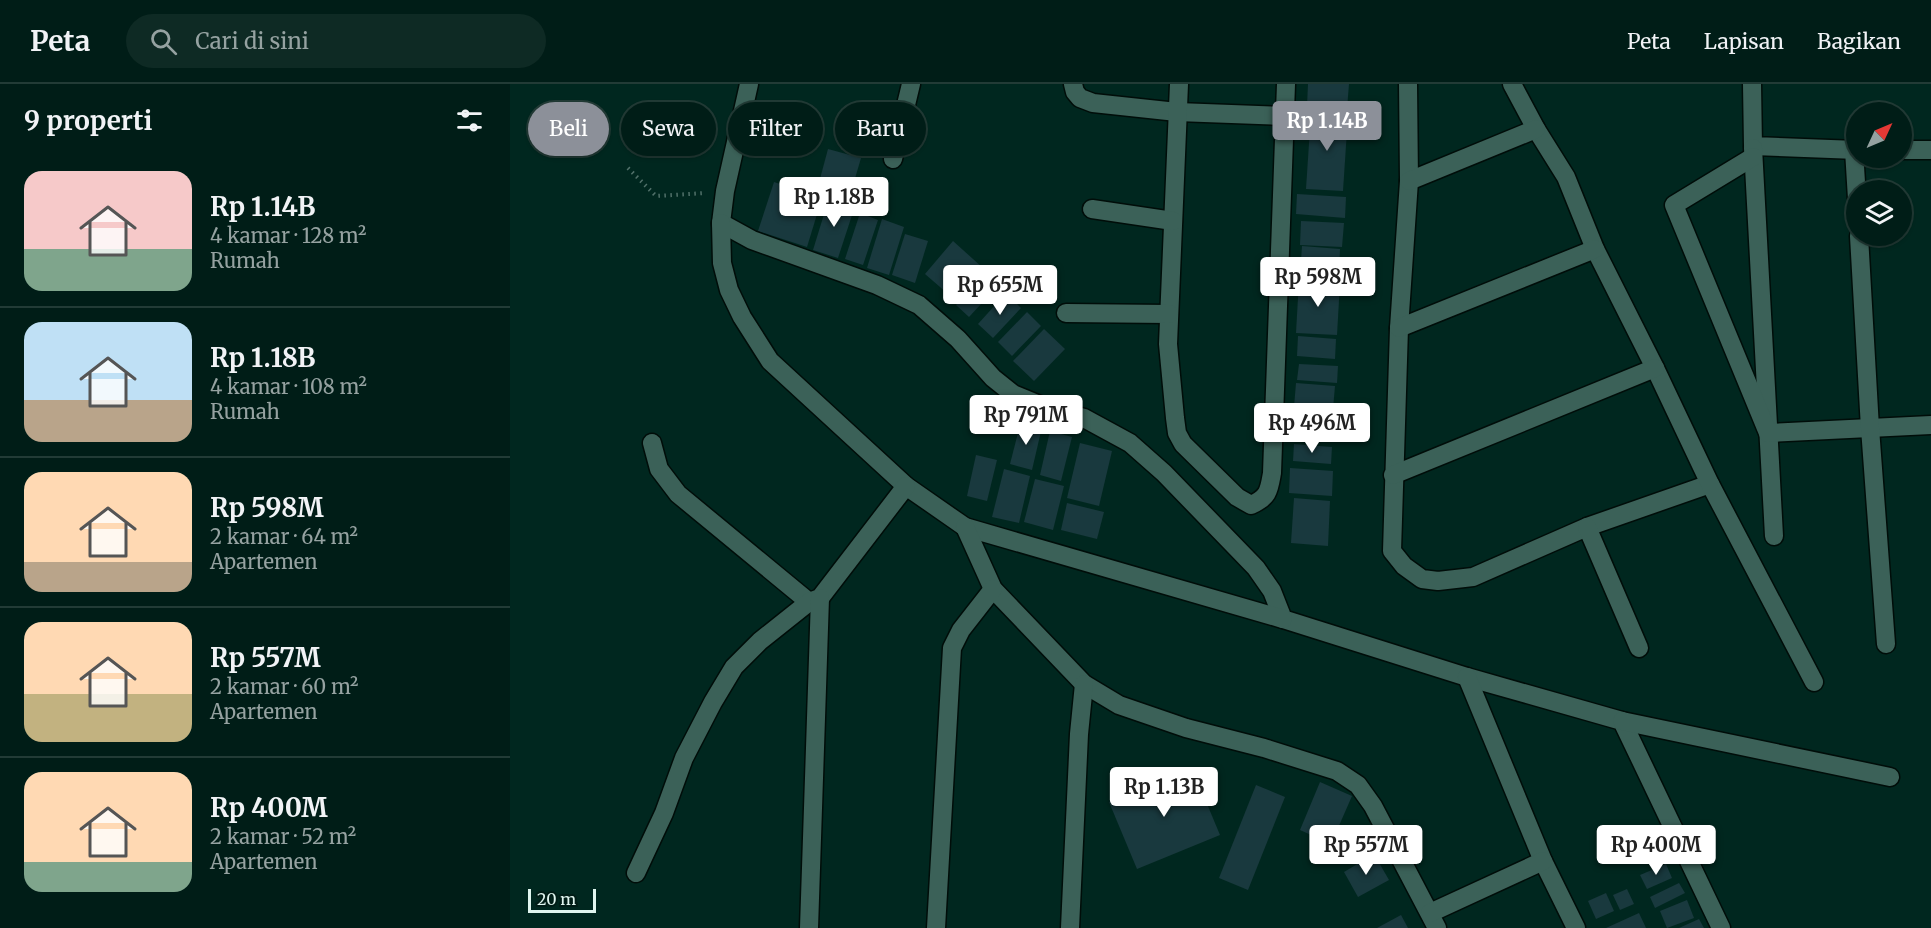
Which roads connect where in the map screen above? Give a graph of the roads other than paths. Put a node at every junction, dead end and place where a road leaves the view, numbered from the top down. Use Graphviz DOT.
graph roads {
  1 [pos="749,84"];
  2 [pos="910,84"];
  3 [pos="1073,84"];
  4 [pos="1179,84"];
  5 [pos="1286,84"];
  6 [pos="1408,84"];
  7 [pos="1512,84"];
  8 [pos="1752,84"];
  9 [pos="1178,112"];
  10 [pos="1285,116"];
  11 [pos="1536,129"];
  12 [pos="1846,150"];
  13 [pos="1912,150"];
  14 [pos="1931,150"];
  15 [pos="1753,151"];
  16 [pos="893,159"];
  17 [pos="1410,181"];
  18 [pos="1092,209"];
  19 [pos="1173,221"];
  20 [pos="721,224"];
  21 [pos="1860,246"];
  22 [pos="1595,249"];
  23 [pos="1066,313"];
  24 [pos="1169,314"];
  25 [pos="1399,328"];
  26 [pos="1655,368"];
  27 [pos="1931,425"];
  28 [pos="1870,428"];
  29 [pos="1768,433"];
  30 [pos="651,443"];
  31 [pos="1393,475"];
  32 [pos="1710,484"];
  33 [pos="906,486"];
  34 [pos="965,526"];
  35 [pos="1587,527"];
  36 [pos="1774,536"];
  37 [pos="993,589"];
  38 [pos="814,600"];
  39 [pos="1283,619"];
  40 [pos="1886,644"];
  41 [pos="1639,648"];
  42 [pos="1467,677"];
  43 [pos="1814,682"];
  44 [pos="1084,684"];
  45 [pos="1622,721"];
  46 [pos="1890,777"];
  47 [pos="1543,861"];
  48 [pos="636,873"];
  49 [pos="1434,921"];
  50 [pos="809,928"];
  51 [pos="936,928"];
  52 [pos="1070,928"];
  53 [pos="1576,928"];
  54 [pos="1721,928"];
  1 -- 20 [label="street"];
  2 -- 16 [label="street"];
  3 -- 9 [label="street"];
  4 -- 9 [label="street"];
  5 -- 10 [label="street"];
  6 -- 17 [label="street"];
  7 -- 11 [label="street"];
  8 -- 15 [label="street"];
  9 -- 10 [label="street"];
  9 -- 19 [label="street"];
  10 -- 24 [label="street"];
  11 -- 17 [label="street"];
  11 -- 22 [label="street"];
  12 -- 15 [label="street"];
  13 -- 14 [label="street"];
  15 -- 29 [label="street"];
  15 -- 29 [label="street"];
  17 -- 25 [label="street"];
  18 -- 19 [label="street"];
  19 -- 24 [label="street"];
  20 -- 33 [label="street"];
  20 -- 39 [label="street"];
  21 -- 28 [label="street"];
  22 -- 25 [label="street"];
  22 -- 26 [label="street"];
  23 -- 24 [label="street"];
  25 -- 31 [label="street"];
  26 -- 31 [label="street"];
  26 -- 32 [label="street"];
  27 -- 28 [label="street"];
  28 -- 29 [label="street"];
  28 -- 40 [label="street"];
  29 -- 36 [label="street"];
  30 -- 38 [label="street"];
  31 -- 35 [label="street"];
  32 -- 35 [label="street"];
  32 -- 43 [label="street"];
  33 -- 34 [label="street"];
  33 -- 38 [label="street"];
  34 -- 37 [label="street"];
  34 -- 39 [label="street"];
  35 -- 41 [label="street"];
  37 -- 44 [label="street"];
  37 -- 51 [label="street"];
  38 -- 48 [label="street"];
  38 -- 50 [label="street"];
  39 -- 42 [label="street"];
  42 -- 45 [label="street"];
  42 -- 47 [label="street"];
  44 -- 49 [label="street"];
  44 -- 52 [label="street"];
  45 -- 46 [label="street"];
  45 -- 54 [label="street"];
  47 -- 49 [label="street"];
  47 -- 53 [label="street"];
}
